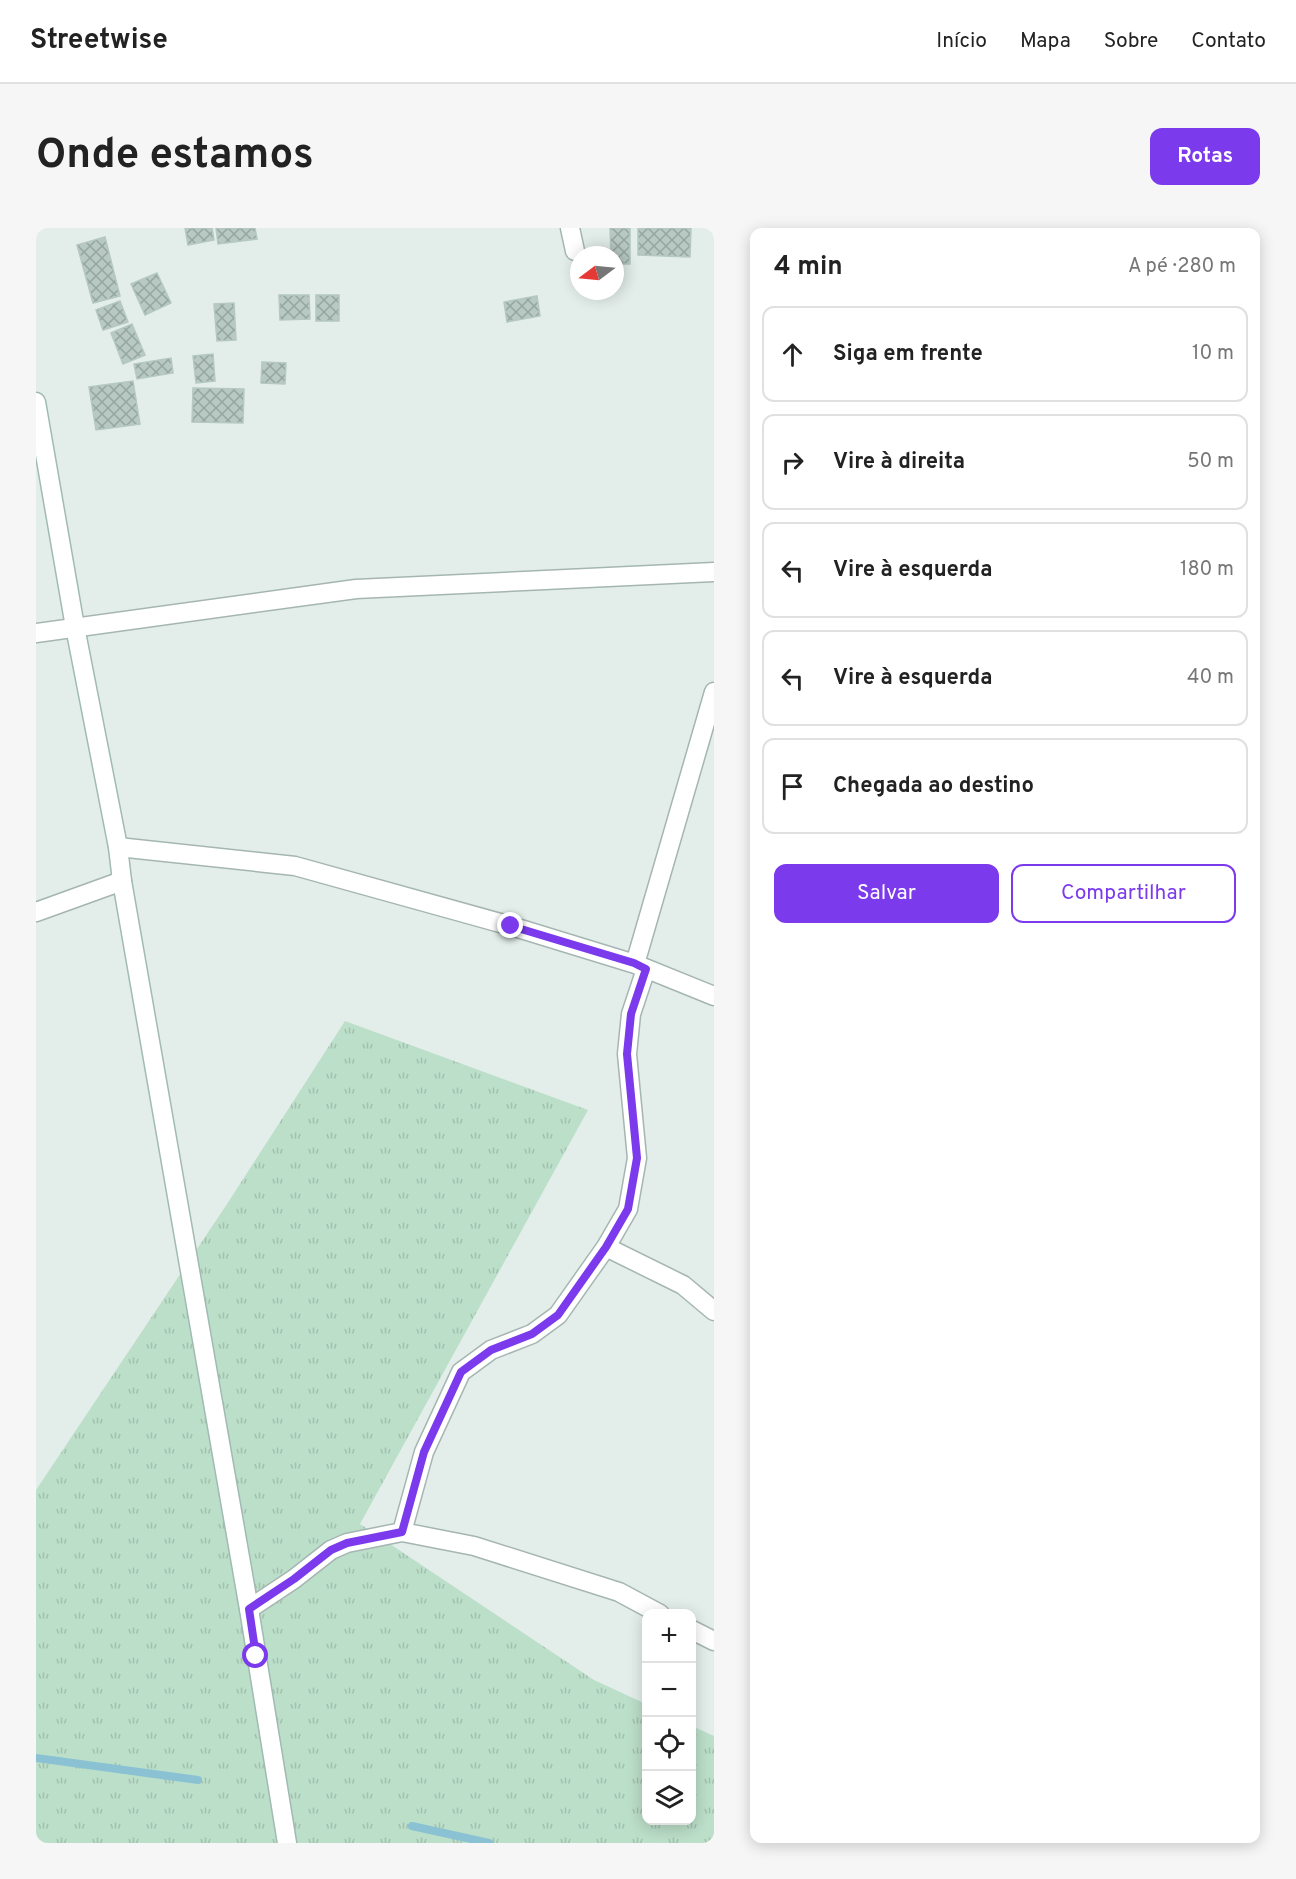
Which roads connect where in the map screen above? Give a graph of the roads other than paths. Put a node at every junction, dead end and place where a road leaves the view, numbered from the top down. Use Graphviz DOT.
graph roads {
  1 [pos="570,228"];
  2 [pos="574,246"];
  3 [pos="36,402"];
  4 [pos="714,572"];
  5 [pos="75,627"];
  6 [pos="36,633"];
  7 [pos="714,692"];
  8 [pos="118,847"];
  9 [pos="122,881"];
  10 [pos="36,912"];
  11 [pos="640,966"];
  12 [pos="714,996"];
  13 [pos="606,1247"];
  14 [pos="714,1311"];
  15 [pos="402,1532"];
  16 [pos="249,1609"];
  17 [pos="651,1609"];
  18 [pos="696,1632"];
  19 [pos="714,1641"];
  20 [pos="287,1843"];
  1 -- 2 [label="street"];
  3 -- 5 [label="street"];
  4 -- 5 [label="street"];
  5 -- 6 [label="street"];
  5 -- 8 [label="street"];
  7 -- 11 [label="street"];
  8 -- 9 [label="street"];
  8 -- 11 [label="street"];
  9 -- 10 [label="street"];
  9 -- 16 [label="street"];
  11 -- 12 [label="street"];
  11 -- 13 [label="street"];
  13 -- 14 [label="street"];
  13 -- 15 [label="street"];
  15 -- 16 [label="street"];
  15 -- 17 [label="street"];
  16 -- 20 [label="street"];
  18 -- 19 [label="street"];
}
